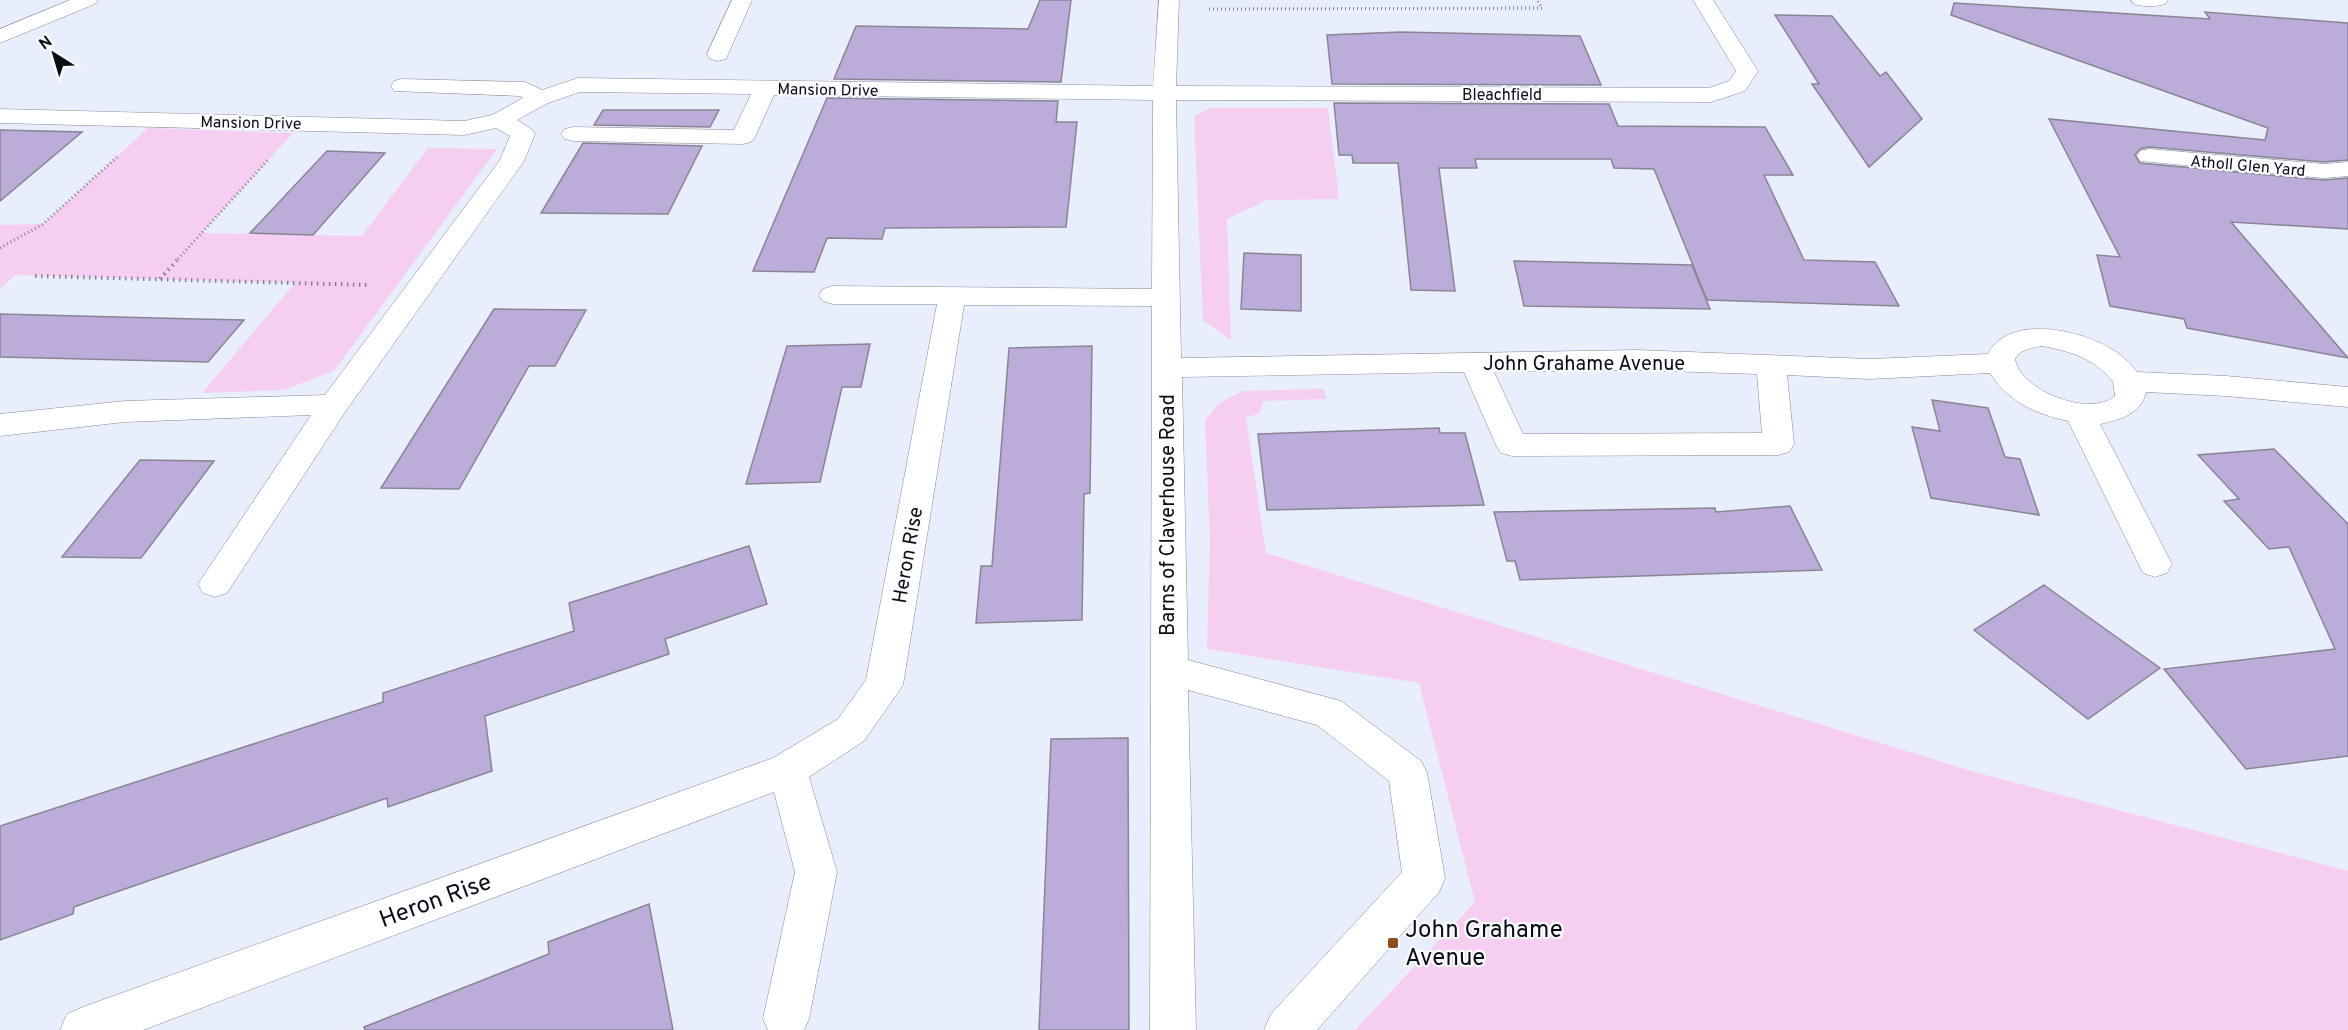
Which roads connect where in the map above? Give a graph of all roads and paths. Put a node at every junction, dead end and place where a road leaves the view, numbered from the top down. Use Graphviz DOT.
graph roads {
  1 [pos="88,0"];
  2 [pos="742,0"];
  3 [pos="1537,0"];
  4 [pos="1703,0"];
  5 [pos="2141,0"];
  6 [pos="2158,0"];
  7 [pos="1169,4"];
  8 [pos="0,37"];
  9 [pos="718,54"];
  10 [pos="402,86"];
  11 [pos="765,89"];
  12 [pos="1164,93"];
  13 [pos="540,98"];
  14 [pos="0,116"];
  15 [pos="157,120"];
  16 [pos="500,120"];
  17 [pos="301,124"];
  18 [pos="573,134"];
  19 [pos="2149,156"];
  20 [pos="2348,169"];
  21 [pos="0,248"];
  22 [pos="35,276"];
  23 [pos="160,279"];
  24 [pos="420,286"];
  25 [pos="833,295"];
  26 [pos="952,296"];
  27 [pos="1165,298"];
  28 [pos="1475,363"];
  29 [pos="2001,363"];
  30 [pos="1771,366"];
  31 [pos="1166,368"];
  32 [pos="2128,381"];
  33 [pos="2348,398"];
  34 [pos="334,405"];
  35 [pos="2079,413"];
  36 [pos="0,424"];
  37 [pos="2155,564"];
  38 [pos="215,584"];
  39 [pos="1168,670"];
  40 [pos="787,771"];
  41 [pos="786,1019"];
  42 [pos="83,1030"];
  43 [pos="1173,1030"];
  44 [pos="1287,1030"];
  1 -- 8 [label="street"];
  2 -- 9 [label="street"];
  3 -- 7 [label="path"];
  4 -- 12 [label="street, Bleachfield"];
  5 -- 6 [label="street"];
  7 -- 12 [label="street, Barns of Claverhouse Road"];
  10 -- 13 [label="street"];
  11 -- 12 [label="street, Mansion Drive"];
  11 -- 13 [label="street, Mansion Drive"];
  11 -- 18 [label="street"];
  12 -- 27 [label="street, Barns of Claverhouse Road"];
  13 -- 16 [label="street, Mansion Drive"];
  14 -- 15 [label="street, Mansion Drive"];
  15 -- 17 [label="street, Mansion Drive"];
  15 -- 21 [label="path"];
  16 -- 17 [label="street, Mansion Drive"];
  16 -- 24 [label="street"];
  17 -- 23 [label="path"];
  19 -- 20 [label="street, Atholl Glen Yard"];
  22 -- 23 [label="path"];
  23 -- 24 [label="path"];
  24 -- 34 [label="street"];
  25 -- 26 [label="street"];
  26 -- 27 [label="street"];
  26 -- 40 [label="street, Heron Rise"];
  27 -- 31 [label="street, Barns of Claverhouse Road"];
  28 -- 30 [label="street, John Grahame Avenue"];
  28 -- 30 [label="street"];
  28 -- 31 [label="street, John Grahame Avenue"];
  29 -- 30 [label="street, John Grahame Avenue"];
  29 -- 32 [label="street"];
  29 -- 35 [label="street"];
  31 -- 39 [label="street, Barns of Claverhouse Road"];
  32 -- 33 [label="street"];
  32 -- 35 [label="street"];
  34 -- 36 [label="street"];
  34 -- 38 [label="street"];
  35 -- 37 [label="street"];
  39 -- 43 [label="street, Barns of Claverhouse Road"];
  39 -- 44 [label="street"];
  40 -- 41 [label="street"];
  40 -- 42 [label="street, Heron Rise"];
}
